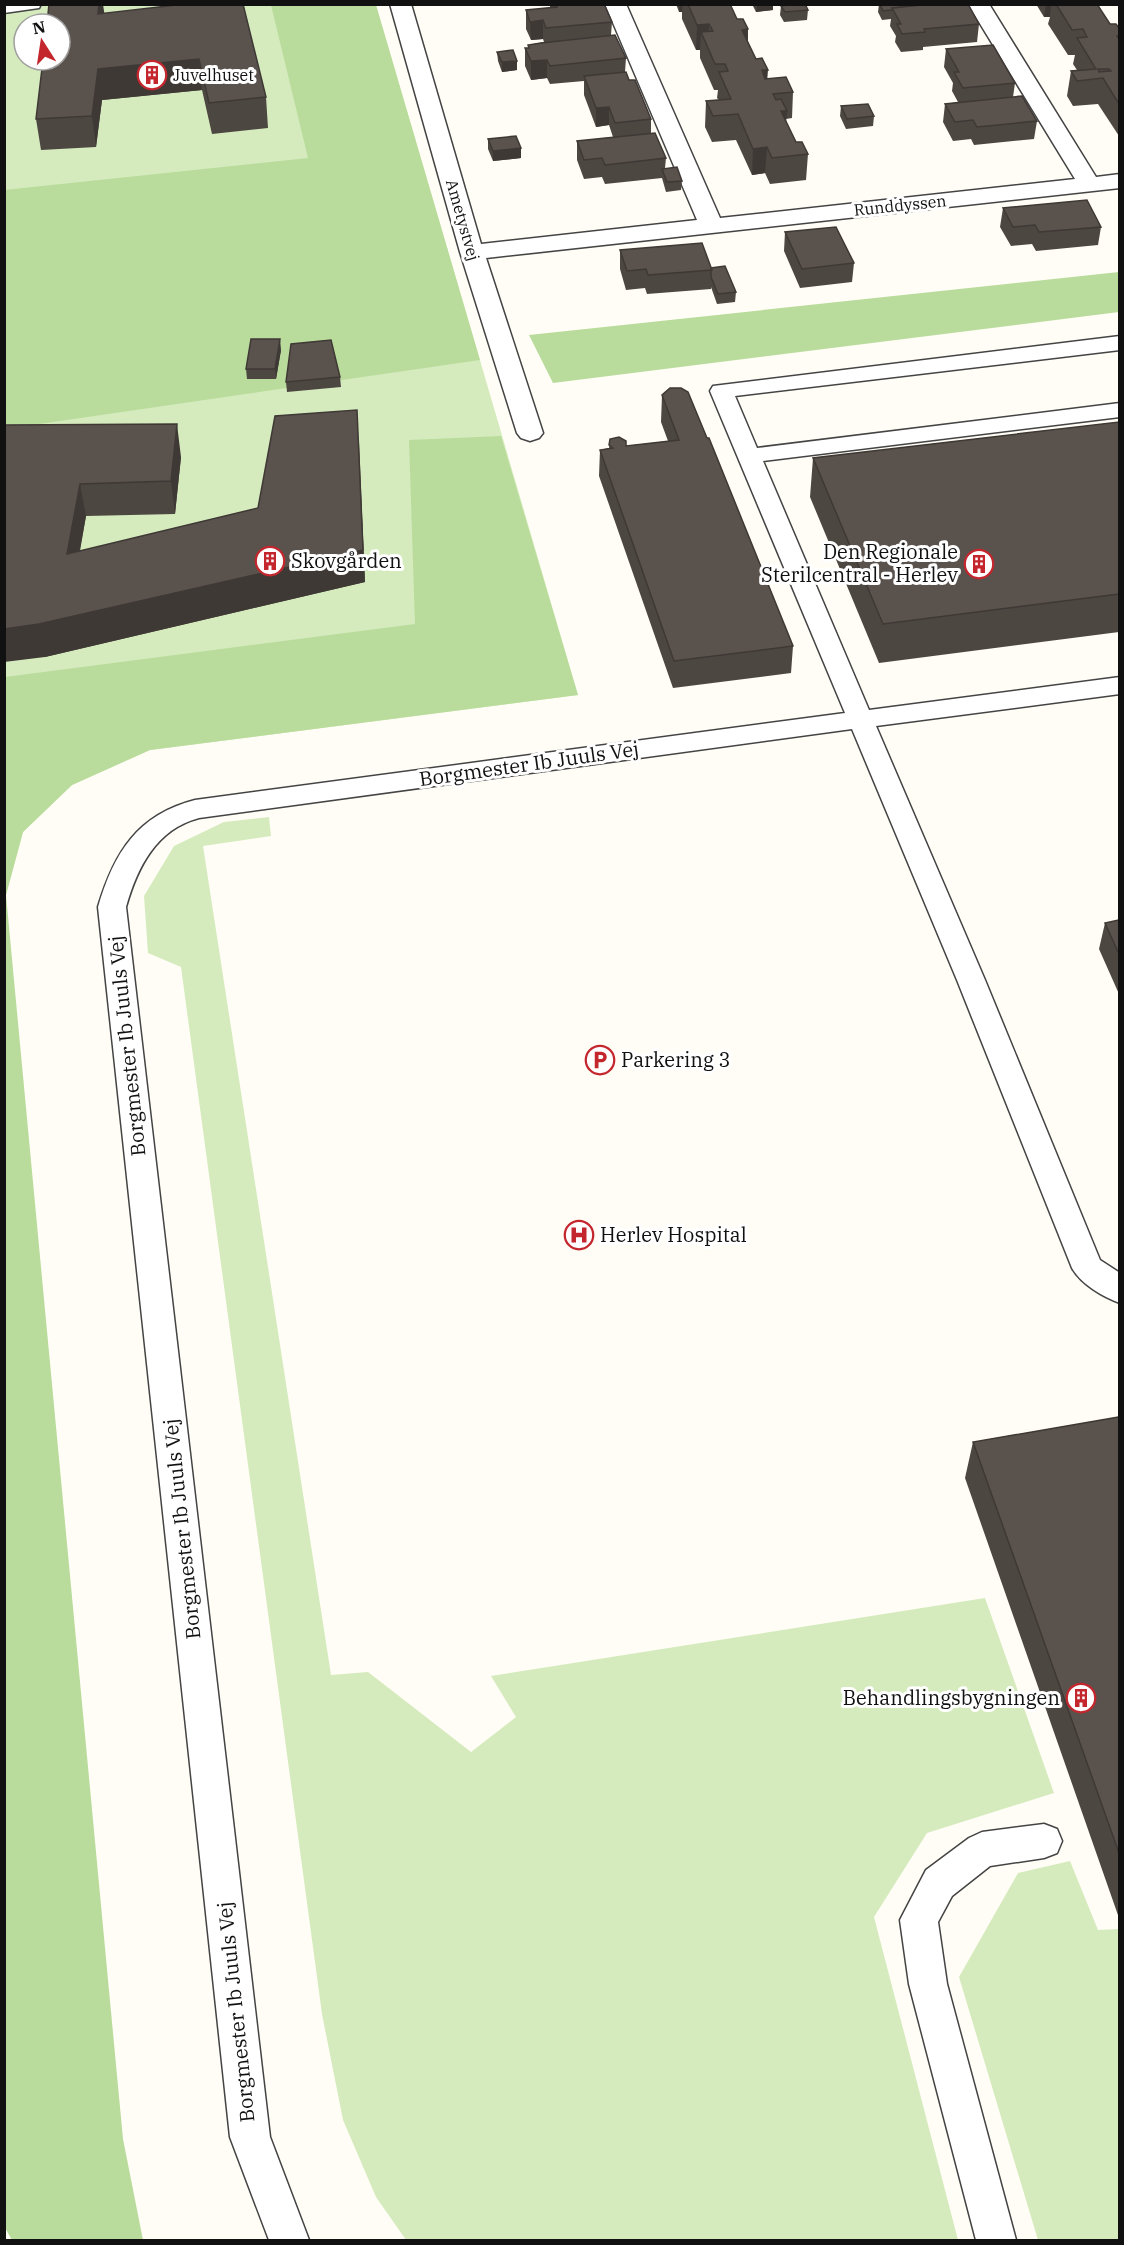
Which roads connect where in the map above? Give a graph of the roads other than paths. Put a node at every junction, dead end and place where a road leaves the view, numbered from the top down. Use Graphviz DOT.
graph roads {
  1 [pos="32,4"];
  2 [pos="400,4"];
  3 [pos="615,4"];
  4 [pos="978,4"];
  5 [pos="4,8"];
  6 [pos="1119,181"];
  7 [pos="1089,184"];
  8 [pos="711,225"];
  9 [pos="472,252"];
  10 [pos="1119,343"];
  11 [pos="1119,410"];
  12 [pos="530,433"];
  13 [pos="750,456"];
  14 [pos="1119,685"];
  15 [pos="862,720"];
  16 [pos="1119,1290"];
  17 [pos="1044,1841"];
  18 [pos="289,2241"];
  19 [pos="996,2241"];
  1 -- 5 [label="lane"];
  2 -- 9 [label="street, Ametystvej"];
  3 -- 8 [label="street"];
  4 -- 7 [label="street"];
  6 -- 7 [label="street, Runddyssen"];
  7 -- 8 [label="street, Runddyssen"];
  8 -- 9 [label="street, Runddyssen"];
  9 -- 12 [label="street, Ametystvej"];
  10 -- 13 [label="lane"];
  11 -- 13 [label="lane"];
  13 -- 15 [label="lane"];
  14 -- 15 [label="lane, Borgmester Ib Juuls Vej"];
  15 -- 16 [label="lane"];
  15 -- 18 [label="lane, Borgmester Ib Juuls Vej"];
  17 -- 19 [label="lane"];
}
